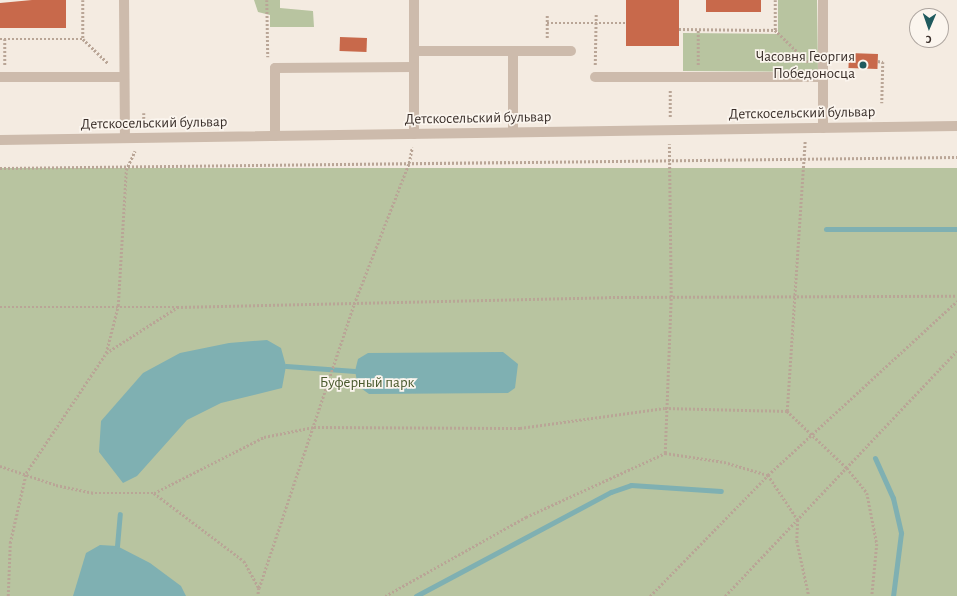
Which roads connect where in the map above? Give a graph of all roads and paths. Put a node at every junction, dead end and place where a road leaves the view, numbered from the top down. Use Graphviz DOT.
graph roads {
  1 [pos="82,0"];
  2 [pos="124,0"];
  3 [pos="268,0"];
  4 [pos="414,0"];
  5 [pos="775,0"];
  6 [pos="823,0"];
  7 [pos="596,13"];
  8 [pos="547,14"];
  9 [pos="547,23"];
  10 [pos="595,23"];
  11 [pos="626,23"];
  12 [pos="679,29"];
  13 [pos="698,29"];
  14 [pos="775,30"];
  15 [pos="0,39"];
  16 [pos="5,39"];
  17 [pos="83,39"];
  18 [pos="414,51"];
  19 [pos="512,51"];
  20 [pos="547,51"];
  21 [pos="571,51"];
  22 [pos="878,61"];
  23 [pos="275,68"];
  24 [pos="414,68"];
  25 [pos="3,77"];
  26 [pos="595,77"];
  27 [pos="698,77"];
  28 [pos="823,77"];
  29 [pos="124,78"];
  30 [pos="882,102"];
  31 [pos="144,113"];
  32 [pos="957,126"];
  33 [pos="805,128"];
  34 [pos="823,128"];
  35 [pos="144,129"];
  36 [pos="513,132"];
  37 [pos="275,136"];
  38 [pos="414,137"];
  39 [pos="125,138"];
  40 [pos="0,140"];
  41 [pos="138,145"];
  42 [pos="957,157"];
  43 [pos="805,158"];
  44 [pos="668,159"];
  45 [pos="409,163"];
  46 [pos="127,167"];
  47 [pos="0,168"];
  48 [pos="796,296"];
  49 [pos="957,296"];
  50 [pos="671,297"];
  51 [pos="957,301"];
  52 [pos="354,304"];
  53 [pos="118,306"];
  54 [pos="0,307"];
  55 [pos="177,307"];
  56 [pos="957,351"];
  57 [pos="106,353"];
  58 [pos="665,408"];
  59 [pos="787,411"];
  60 [pos="314,427"];
  61 [pos="813,433"];
  62 [pos="665,453"];
  63 [pos="0,466"];
  64 [pos="847,468"];
  65 [pos="26,473"];
  66 [pos="768,475"];
  67 [pos="154,493"];
  68 [pos="798,520"];
  69 [pos="259,588"];
  70 [pos="8,596"];
  71 [pos="258,596"];
  72 [pos="385,596"];
  73 [pos="650,596"];
  74 [pos="724,596"];
  75 [pos="809,596"];
  76 [pos="872,596"];
  1 -- 17 [label="path"];
  2 -- 29 [label="street"];
  3 -- 23 [label="path"];
  4 -- 18 [label="street"];
  5 -- 14 [label="path"];
  6 -- 28 [label="street"];
  7 -- 10 [label="path"];
  8 -- 9 [label="path"];
  9 -- 10 [label="path"];
  9 -- 20 [label="path"];
  10 -- 11 [label="path"];
  10 -- 26 [label="path"];
  12 -- 13 [label="path"];
  13 -- 14 [label="path"];
  13 -- 27 [label="path"];
  14 -- 28 [label="path"];
  15 -- 16 [label="path"];
  16 -- 17 [label="path"];
  16 -- 25 [label="path"];
  17 -- 29 [label="path"];
  18 -- 19 [label="street"];
  18 -- 24 [label="street"];
  19 -- 20 [label="street"];
  19 -- 36 [label="street"];
  20 -- 21 [label="street"];
  22 -- 30 [label="path"];
  23 -- 24 [label="street"];
  23 -- 37 [label="street"];
  24 -- 38 [label="street"];
  25 -- 29 [label="street"];
  26 -- 27 [label="street"];
  27 -- 28 [label="street"];
  28 -- 34 [label="street"];
  29 -- 39 [label="street"];
  31 -- 35 [label="path"];
  32 -- 34 [label="street, Детскосельский бульвар"];
  33 -- 34 [label="street, Детскосельский бульвар"];
  33 -- 36 [label="street, Детскосельский бульвар"];
  33 -- 43 [label="path"];
  36 -- 38 [label="street, Детскосельский бульвар"];
  37 -- 38 [label="street, Детскосельский бульвар"];
  37 -- 39 [label="street, Детскосельский бульвар"];
  38 -- 45 [label="path"];
  39 -- 40 [label="street, Детскосельский бульвар"];
  41 -- 46 [label="path"];
  42 -- 43 [label="path"];
  43 -- 44 [label="path"];
  43 -- 48 [label="path"];
  44 -- 45 [label="path"];
  44 -- 50 [label="path"];
  45 -- 46 [label="path"];
  45 -- 52 [label="path"];
  46 -- 47 [label="path"];
  46 -- 53 [label="path"];
  48 -- 49 [label="path"];
  48 -- 50 [label="path"];
  48 -- 59 [label="path"];
  50 -- 52 [label="path"];
  50 -- 58 [label="path"];
  51 -- 61 [label="path"];
  52 -- 55 [label="path"];
  52 -- 60 [label="path"];
  53 -- 54 [label="path"];
  53 -- 55 [label="path"];
  53 -- 57 [label="path"];
  55 -- 57 [label="path"];
  56 -- 64 [label="path"];
  57 -- 65 [label="path"];
  58 -- 59 [label="path"];
  58 -- 60 [label="path"];
  58 -- 62 [label="path"];
  59 -- 61 [label="path"];
  60 -- 67 [label="path"];
  60 -- 69 [label="path"];
  61 -- 64 [label="path"];
  61 -- 66 [label="path"];
  62 -- 66 [label="path"];
  62 -- 72 [label="path"];
  63 -- 65 [label="path"];
  64 -- 68 [label="path"];
  64 -- 76 [label="path"];
  65 -- 67 [label="path"];
  65 -- 70 [label="path"];
  66 -- 68 [label="path"];
  66 -- 73 [label="path"];
  67 -- 69 [label="path"];
  68 -- 74 [label="path"];
  68 -- 75 [label="path"];
  69 -- 71 [label="path"];
}
